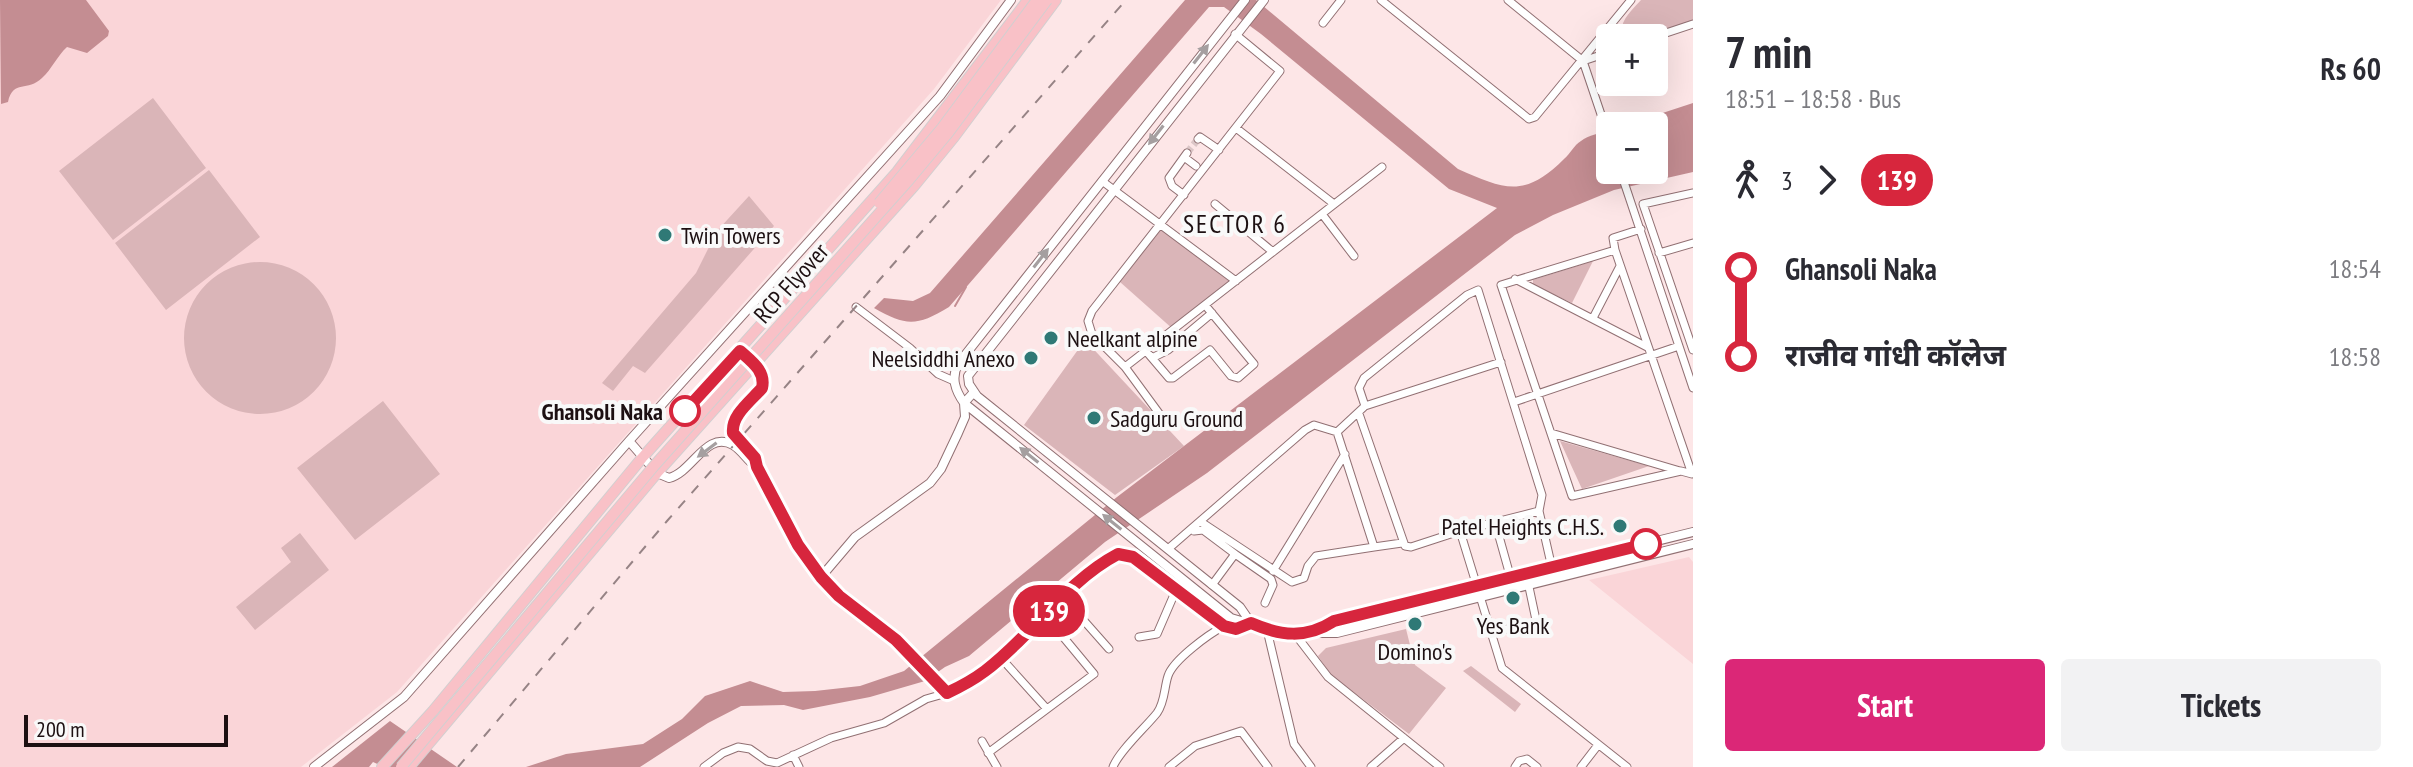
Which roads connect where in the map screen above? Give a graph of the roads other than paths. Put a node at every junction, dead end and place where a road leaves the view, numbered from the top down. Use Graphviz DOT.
graph roads {
  1 [pos="1011,0"];
  2 [pos="1028,0"];
  3 [pos="1037,0"];
  4 [pos="1047,0"];
  5 [pos="1056,0"];
  6 [pos="1245,0"];
  7 [pos="1264,0"];
  8 [pos="1341,0"];
  9 [pos="1381,0"];
  10 [pos="1508,0"];
  11 [pos="1631,0"];
  12 [pos="1323,23"];
  13 [pos="1693,24"];
  14 [pos="1237,32"];
  15 [pos="1668,32"];
  16 [pos="1596,57"];
  17 [pos="1583,61"];
  18 [pos="1600,112"];
  19 [pos="1236,128"];
  20 [pos="1198,139"];
  21 [pos="1219,150"];
  22 [pos="1196,166"];
  23 [pos="1382,167"];
  24 [pos="1102,181"];
  25 [pos="1625,184"];
  26 [pos="1113,190"];
  27 [pos="1693,193"];
  28 [pos="1184,195"];
  29 [pos="1215,204"];
  30 [pos="1334,204"];
  31 [pos="1322,214"];
  32 [pos="1160,225"];
  33 [pos="1641,229"];
  34 [pos="1693,243"];
  35 [pos="1615,250"];
  36 [pos="1273,252"];
  37 [pos="1660,253"];
  38 [pos="1354,256"];
  39 [pos="1650,257"];
  40 [pos="1620,266"];
  41 [pos="1515,279"];
  42 [pos="1236,281"];
  43 [pos="1205,305"];
  44 [pos="856,307"];
  45 [pos="1212,313"];
  46 [pos="1593,318"];
  47 [pos="1691,335"];
  48 [pos="1678,343"];
  49 [pos="1647,347"];
  50 [pos="1693,350"];
  51 [pos="740,351"];
  52 [pos="1149,354"];
  53 [pos="1651,356"];
  54 [pos="1501,362"];
  55 [pos="754,364"];
  56 [pos="1125,367"];
  57 [pos="954,381"];
  58 [pos="1693,387"];
  59 [pos="974,392"];
  60 [pos="1537,394"];
  61 [pos="1514,402"];
  62 [pos="964,403"];
  63 [pos="1365,406"];
  64 [pos="1359,414"];
  65 [pos="1161,416"];
  66 [pos="1337,432"];
  67 [pos="1551,433"];
  68 [pos="629,441"];
  69 [pos="1345,454"];
  70 [pos="642,458"];
  71 [pos="757,467"];
  72 [pos="1681,471"];
  73 [pos="657,473"];
  74 [pos="1692,474"];
  75 [pos="1539,511"];
  76 [pos="1201,522"];
  77 [pos="1495,522"];
  78 [pos="1460,531"];
  79 [pos="1693,532"];
  80 [pos="1186,538"];
  81 [pos="1156,540"];
  82 [pos="1402,543"];
  83 [pos="1693,544"];
  84 [pos="1374,547"];
  85 [pos="1168,549"];
  86 [pos="1147,550"];
  87 [pos="1235,554"];
  88 [pos="1552,568"];
  89 [pos="1273,571"];
  90 [pos="821,577"];
  91 [pos="1511,579"];
  92 [pos="1212,585"];
  93 [pos="1477,587"];
  94 [pos="1529,587"];
  95 [pos="1176,590"];
  96 [pos="1063,597"];
  97 [pos="1483,598"];
  98 [pos="1265,603"];
  99 [pos="1045,615"];
  100 [pos="1251,623"];
  101 [pos="1224,626"];
  102 [pos="1267,630"];
  103 [pos="1318,631"];
  104 [pos="1491,632"];
  105 [pos="1295,634"];
  106 [pos="1139,637"];
  107 [pos="1109,649"];
  108 [pos="1001,658"];
  109 [pos="948,695"];
  110 [pos="1047,709"];
  111 [pos="1404,738"];
  112 [pos="982,741"];
  113 [pos="1598,745"];
  114 [pos="988,753"];
  115 [pos="793,755"];
  116 [pos="314,767"];
  117 [pos="382,767"];
  118 [pos="391,767"];
  119 [pos="401,767"];
  120 [pos="409,767"];
  121 [pos="704,767"];
  122 [pos="799,767"];
  123 [pos="997,767"];
  124 [pos="1113,767"];
  125 [pos="1169,767"];
  126 [pos="1268,767"];
  127 [pos="1311,767"];
  128 [pos="1371,767"];
  129 [pos="1440,767"];
  130 [pos="1515,767"];
  131 [pos="1537,767"];
  132 [pos="1581,767"];
  133 [pos="1627,767"];
  1 -- 68 [label="street"];
  2 -- 51 [label="main road"];
  3 -- 118 [label="main road, RCP Flyover, bridge"];
  4 -- 119 [label="main road, RCP Flyover, bridge"];
  5 -- 55 [label="main road"];
  24 -- 6 [label="street, one-way"];
  7 -- 14 [label="street"];
  8 -- 12 [label="street"];
  9 -- 17 [label="street"];
  10 -- 17 [label="street"];
  11 -- 17 [label="street"];
  13 -- 15 [label="street"];
  14 -- 19 [label="street"];
  14 -- 26 [label="street, one-way"];
  16 -- 17 [label="street"];
  17 -- 18 [label="street"];
  19 -- 21 [label="street"];
  19 -- 30 [label="street"];
  20 -- 21 [label="street"];
  21 -- 28 [label="street"];
  22 -- 28 [label="street"];
  23 -- 30 [label="street"];
  24 -- 26 [label="street"];
  57 -- 24 [label="street, one-way"];
  25 -- 33 [label="street"];
  26 -- 32 [label="street"];
  26 -- 59 [label="street"];
  27 -- 37 [label="street"];
  28 -- 32 [label="street"];
  29 -- 36 [label="street"];
  30 -- 31 [label="street"];
  31 -- 36 [label="street"];
  31 -- 38 [label="street"];
  32 -- 42 [label="street"];
  32 -- 56 [label="street"];
  33 -- 35 [label="street"];
  33 -- 39 [label="street"];
  34 -- 37 [label="street"];
  35 -- 40 [label="street"];
  35 -- 41 [label="street"];
  36 -- 42 [label="street"];
  37 -- 39 [label="street"];
  37 -- 47 [label="street"];
  39 -- 48 [label="street"];
  40 -- 46 [label="street"];
  40 -- 49 [label="street"];
  41 -- 46 [label="street"];
  41 -- 60 [label="street"];
  42 -- 43 [label="street"];
  43 -- 45 [label="street"];
  43 -- 52 [label="street"];
  44 -- 57 [label="street"];
  45 -- 52 [label="street"];
  45 -- 52 [label="street"];
  46 -- 49 [label="street"];
  47 -- 48 [label="street"];
  47 -- 50 [label="street"];
  48 -- 53 [label="street"];
  48 -- 58 [label="street"];
  49 -- 53 [label="street"];
  51 -- 55 [label="street"];
  51 -- 70 [label="main road"];
  52 -- 56 [label="street"];
  53 -- 60 [label="street"];
  53 -- 74 [label="street"];
  54 -- 61 [label="street"];
  54 -- 63 [label="street"];
  54 -- 63 [label="street"];
  55 -- 71 [label="street"];
  55 -- 73 [label="main road"];
  56 -- 65 [label="street"];
  57 -- 62 [label="street"];
  59 -- 62 [label="street"];
  59 -- 81 [label="street"];
  60 -- 61 [label="street"];
  60 -- 67 [label="street"];
  61 -- 75 [label="street"];
  86 -- 62 [label="street, one-way"];
  62 -- 90 [label="street"];
  63 -- 64 [label="street"];
  64 -- 66 [label="street"];
  64 -- 82 [label="street"];
  66 -- 69 [label="street"];
  66 -- 76 [label="street"];
  67 -- 72 [label="street"];
  67 -- 72 [label="street"];
  68 -- 70 [label="street"];
  68 -- 116 [label="street"];
  69 -- 84 [label="street"];
  69 -- 89 [label="street"];
  70 -- 73 [label="street"];
  70 -- 117 [label="main road"];
  71 -- 73 [label="street, one-way"];
  71 -- 90 [label="street"];
  72 -- 74 [label="street"];
  73 -- 120 [label="main road"];
  75 -- 77 [label="street"];
  75 -- 88 [label="street"];
  76 -- 85 [label="street"];
  76 -- 89 [label="street"];
  77 -- 78 [label="street"];
  77 -- 91 [label="street"];
  78 -- 82 [label="street"];
  78 -- 93 [label="street"];
  79 -- 88 [label="street"];
  80 -- 87 [label="street"];
  81 -- 85 [label="street"];
  81 -- 86 [label="street"];
  82 -- 84 [label="street"];
  83 -- 94 [label="street"];
  84 -- 89 [label="street"];
  85 -- 92 [label="street"];
  86 -- 100 [label="street"];
  87 -- 92 [label="street"];
  87 -- 98 [label="street"];
  88 -- 91 [label="street"];
  90 -- 109 [label="street"];
  91 -- 93 [label="street"];
  92 -- 100 [label="street"];
  93 -- 97 [label="street"];
  93 -- 103 [label="street"];
  94 -- 97 [label="street"];
  94 -- 104 [label="street"];
  95 -- 96 [label="street"];
  95 -- 101 [label="street"];
  95 -- 106 [label="street"];
  96 -- 99 [label="street"];
  96 -- 107 [label="street"];
  97 -- 103 [label="street"];
  97 -- 104 [label="street"];
  99 -- 108 [label="street"];
  99 -- 110 [label="street"];
  100 -- 101 [label="street"];
  100 -- 102 [label="street"];
  101 -- 124 [label="street"];
  102 -- 105 [label="street"];
  102 -- 127 [label="street"];
  103 -- 105 [label="street"];
  104 -- 113 [label="street"];
  105 -- 111 [label="street"];
  108 -- 109 [label="street"];
  108 -- 110 [label="street"];
  109 -- 115 [label="street"];
  110 -- 114 [label="street"];
  111 -- 128 [label="street"];
  111 -- 129 [label="street"];
  112 -- 114 [label="street"];
  113 -- 132 [label="street"];
  113 -- 133 [label="street"];
  114 -- 123 [label="street"];
  115 -- 121 [label="street"];
  115 -- 122 [label="street"];
  125 -- 126 [label="street"];
  130 -- 131 [label="street"];
}
